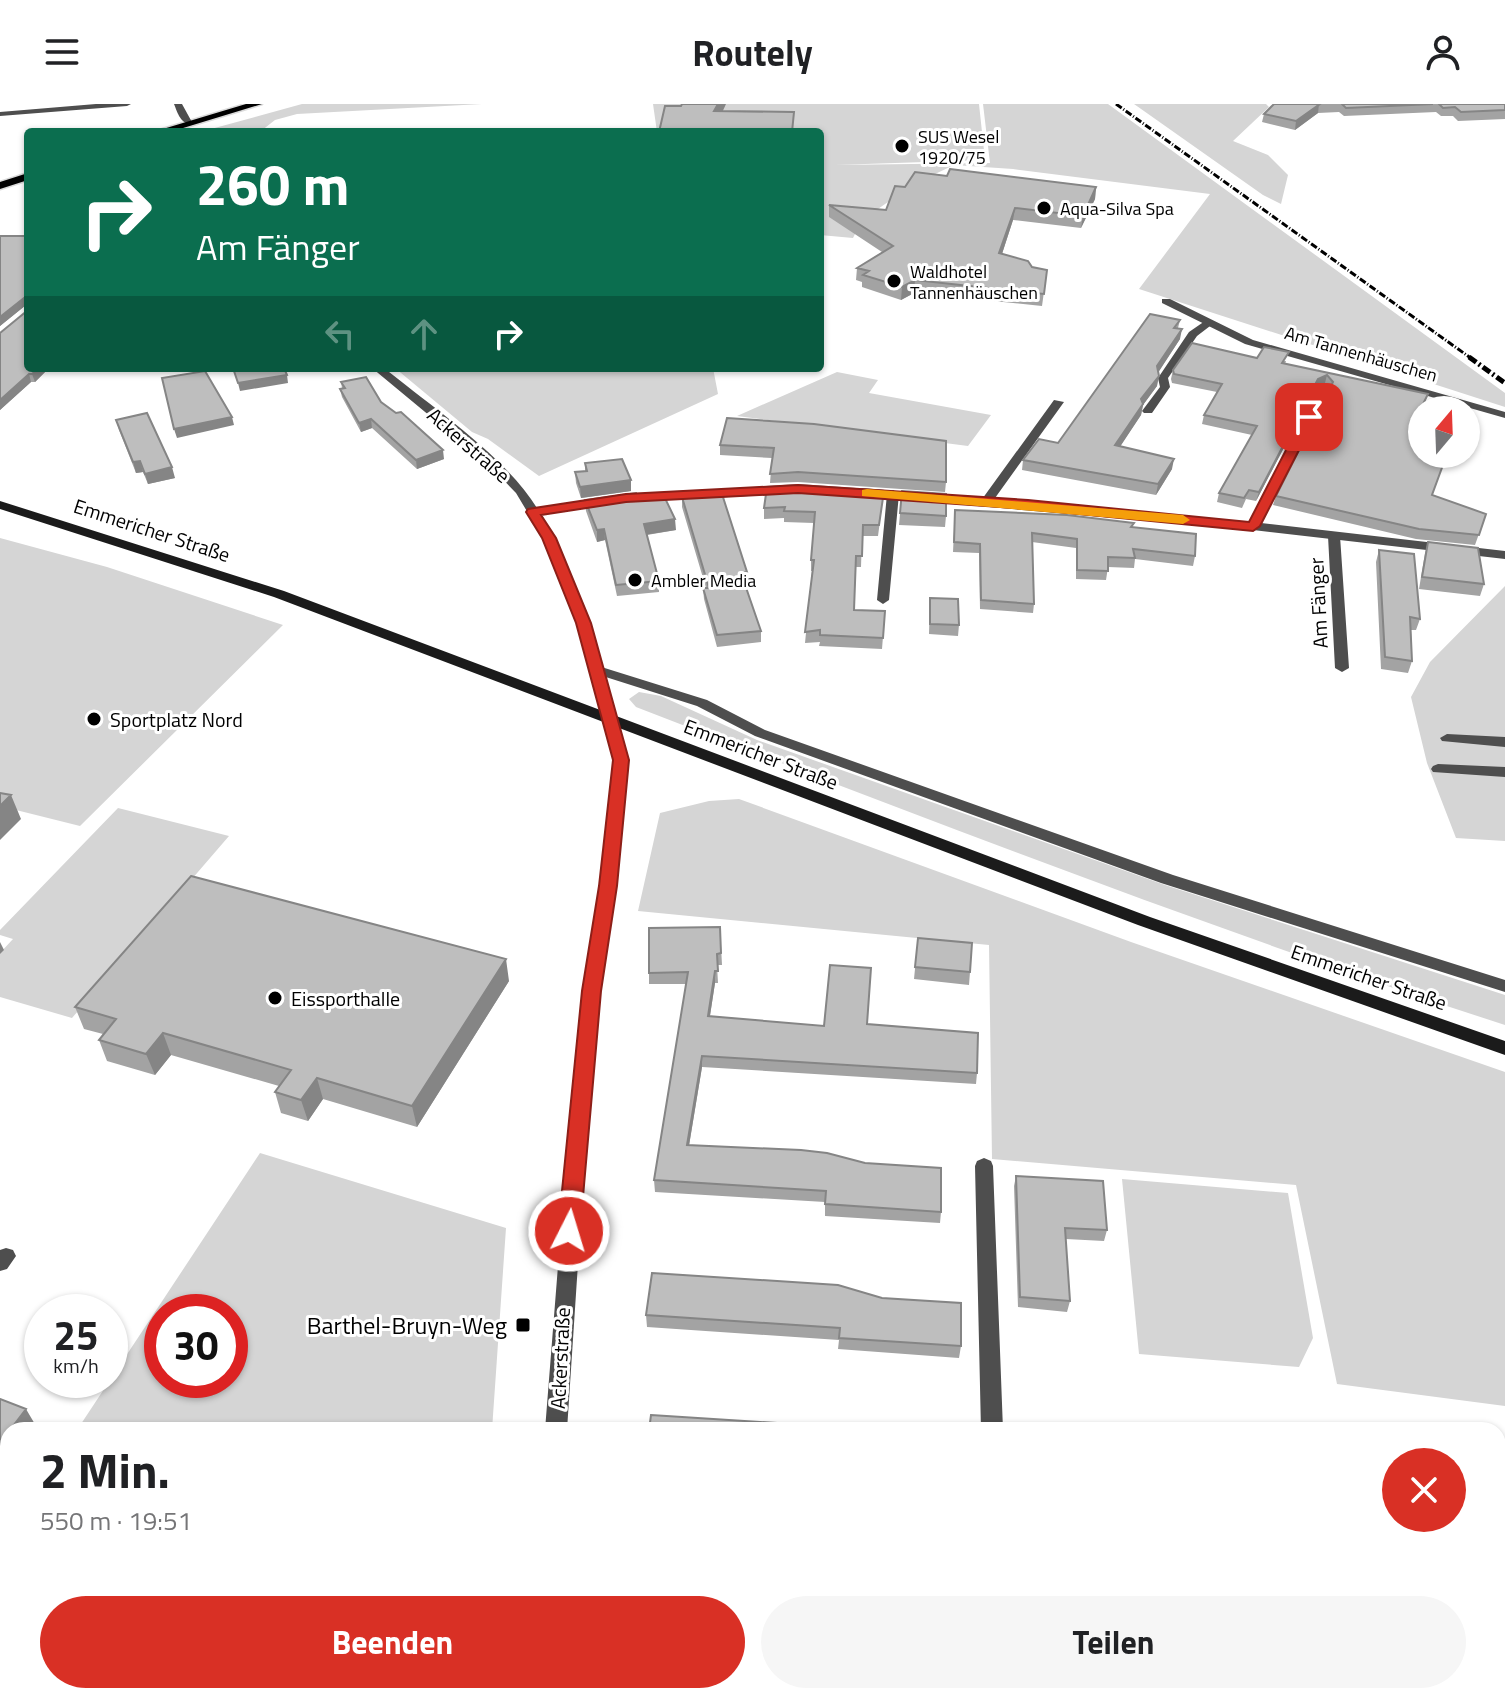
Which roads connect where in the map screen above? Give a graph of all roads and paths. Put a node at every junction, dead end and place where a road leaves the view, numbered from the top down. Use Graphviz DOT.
graph roads {
  1 [pos="127,104"];
  2 [pos="178,104"];
  3 [pos="257,104"];
  4 [pos="0,114"];
  5 [pos="190,122"];
  6 [pos="171,128"];
  7 [pos="24,177"];
  8 [pos="0,186"];
  9 [pos="1166,301"];
  10 [pos="1209,323"];
  11 [pos="382,372"];
  12 [pos="1323,389"];
  13 [pos="1058,402"];
  14 [pos="1148,411"];
  15 [pos="1505,415"];
  16 [pos="798,489"];
  17 [pos="846,492"];
  18 [pos="893,494"];
  19 [pos="986,502"];
  20 [pos="0,505"];
  21 [pos="532,512"];
  22 [pos="1253,526"];
  23 [pos="1334,536"];
  24 [pos="1505,555"];
  25 [pos="883,600"];
  26 [pos="1342,668"];
  27 [pos="595,669"];
  28 [pos="608,720"];
  29 [pos="1447,738"];
  30 [pos="1505,742"];
  31 [pos="1438,769"];
  32 [pos="1505,772"];
  33 [pos="1505,986"];
  34 [pos="1505,1048"];
  35 [pos="984,1166"];
  36 [pos="557,1422"];
  37 [pos="992,1422"];
  1 -- 4 [label="street"];
  2 -- 5 [label="street"];
  3 -- 5 [label="main road"];
  5 -- 6 [label="main road"];
  7 -- 8 [label="main road"];
  9 -- 10 [label="street, Am Tannenhäuschen"];
  10 -- 14 [label="street"];
  10 -- 15 [label="street, Am Tannenhäuschen"];
  11 -- 21 [label="street, Ackerstraße"];
  12 -- 22 [label="street"];
  13 -- 19 [label="street"];
  16 -- 21 [label="street"];
  17 -- 18 [label="street, Am Fänger"];
  18 -- 19 [label="street, Am Fänger"];
  18 -- 25 [label="street"];
  19 -- 22 [label="street, Am Fänger"];
  20 -- 28 [label="main road, Emmericher Straße"];
  21 -- 27 [label="street, Ackerstraße"];
  22 -- 23 [label="street, Am Fänger"];
  23 -- 24 [label="street, Am Fänger"];
  23 -- 26 [label="street, Am Fänger"];
  27 -- 28 [label="street, Ackerstraße"];
  27 -- 33 [label="street"];
  28 -- 34 [label="main road, Emmericher Straße"];
  28 -- 36 [label="street, Ackerstraße"];
  29 -- 30 [label="street"];
  31 -- 32 [label="street"];
  35 -- 37 [label="street"];
}
